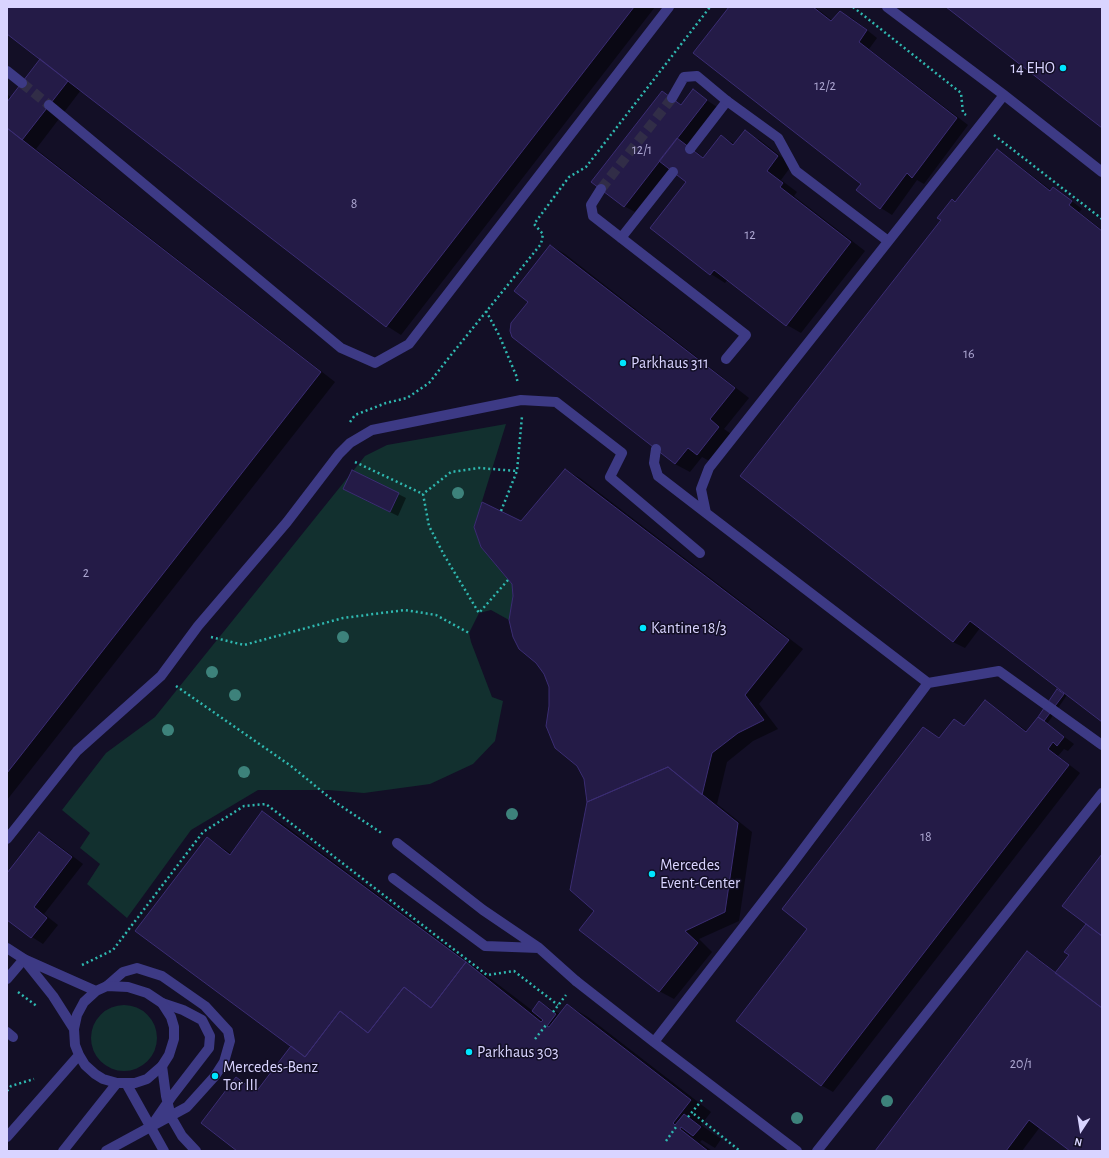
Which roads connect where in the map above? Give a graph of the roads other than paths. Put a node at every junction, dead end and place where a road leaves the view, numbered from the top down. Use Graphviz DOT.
graph roads {
  1 [pos="669,7"];
  2 [pos="887,7"];
  3 [pos="7,71"];
  4 [pos="22,83"];
  5 [pos="1004,95"];
  6 [pos="672,98"];
  7 [pos="727,102"];
  8 [pos="49,105"];
  9 [pos="690,149"];
  10 [pos="673,172"];
  11 [pos="1102,172"];
  12 [pos="601,189"];
  13 [pos="621,238"];
  14 [pos="888,241"];
  15 [pos="726,359"];
  16 [pos="656,449"];
  17 [pos="706,513"];
  18 [pos="700,553"];
  19 [pos="928,683"];
  20 [pos="1102,745"];
  21 [pos="1102,793"];
  22 [pos="7,839"];
  23 [pos="397,843"];
  24 [pos="393,878"];
  25 [pos="539,948"];
  26 [pos="9,949"];
  27 [pos="24,959"];
  28 [pos="10,983"];
  29 [pos="107,986"];
  30 [pos="96,991"];
  31 [pos="162,1003"];
  32 [pos="74,1029"];
  33 [pos="654,1042"];
  34 [pos="78,1055"];
  35 [pos="162,1066"];
  36 [pos="121,1083"];
  37 [pos="170,1100"];
  38 [pos="171,1117"];
  39 [pos="151,1128"];
  40 [pos="7,1137"];
  41 [pos="66,1149"];
  42 [pos="106,1151"];
  43 [pos="164,1151"];
  44 [pos="196,1151"];
  45 [pos="797,1151"];
  46 [pos="816,1151"];
  1 -- 8 [label="street"];
  2 -- 5 [label="street"];
  3 -- 4 [label="street"];
  5 -- 11 [label="street"];
  5 -- 14 [label="street"];
  6 -- 7 [label="street"];
  7 -- 9 [label="street"];
  7 -- 14 [label="street"];
  10 -- 13 [label="street"];
  12 -- 13 [label="street"];
  13 -- 15 [label="street"];
  14 -- 17 [label="street"];
  16 -- 17 [label="street"];
  17 -- 19 [label="street"];
  18 -- 22 [label="street"];
  19 -- 20 [label="street"];
  19 -- 33 [label="street"];
  21 -- 46 [label="street"];
  23 -- 25 [label="street"];
  24 -- 25 [label="street"];
  25 -- 33 [label="street"];
  26 -- 27 [label="street"];
  27 -- 28 [label="street"];
  27 -- 30 [label="street"];
  27 -- 32 [label="street"];
  29 -- 30 [label="street"];
  29 -- 31 [label="street"];
  29 -- 38 [label="street"];
  30 -- 32 [label="street"];
  31 -- 35 [label="street"];
  31 -- 37 [label="street"];
  32 -- 34 [label="street"];
  33 -- 45 [label="street"];
  34 -- 36 [label="street"];
  34 -- 40 [label="street"];
  35 -- 36 [label="street"];
  35 -- 37 [label="street"];
  36 -- 39 [label="street"];
  36 -- 41 [label="street"];
  37 -- 38 [label="street"];
  37 -- 39 [label="street"];
  38 -- 39 [label="street"];
  38 -- 44 [label="street"];
  39 -- 42 [label="street"];
  39 -- 43 [label="street"];
}
